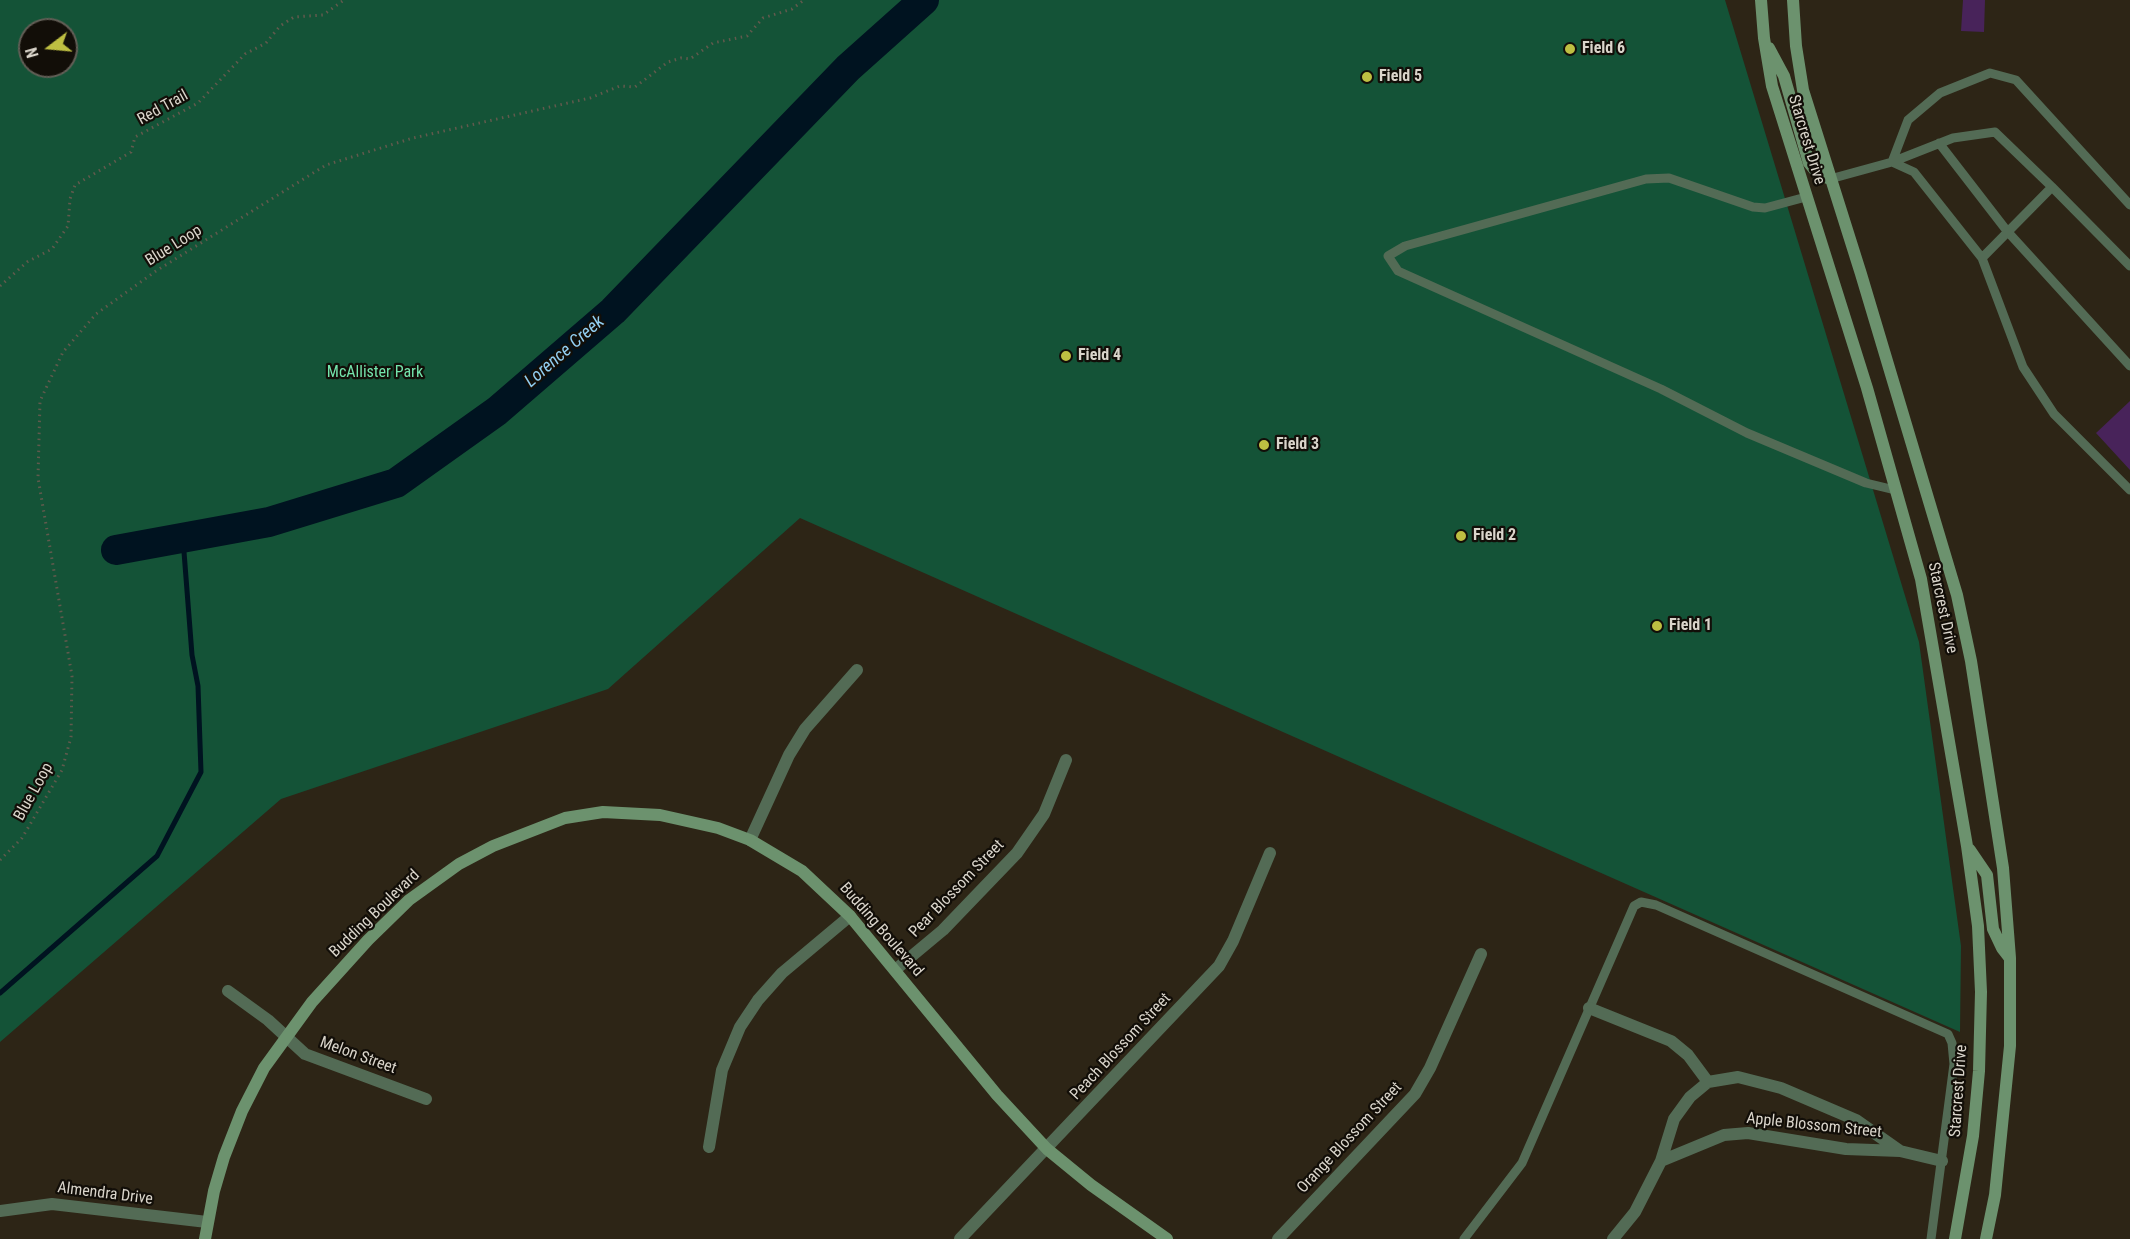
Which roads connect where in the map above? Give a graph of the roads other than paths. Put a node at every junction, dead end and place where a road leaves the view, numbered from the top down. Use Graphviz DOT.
graph roads {
  1 [pos="1761,0"];
  2 [pos="1793,0"];
  3 [pos="1764,38"];
  4 [pos="1939,143"];
  5 [pos="1892,162"];
  6 [pos="1830,179"];
  7 [pos="2052,187"];
  8 [pos="1806,197"];
  9 [pos="2130,205"];
  10 [pos="2007,231"];
  11 [pos="1982,258"];
  12 [pos="2130,266"];
  13 [pos="2130,366"];
  14 [pos="1895,490"];
  15 [pos="2130,490"];
  16 [pos="857,670"];
  17 [pos="1066,760"];
  18 [pos="750,840"];
  19 [pos="1967,846"];
  20 [pos="1270,853"];
  21 [pos="850,916"];
  22 [pos="1481,954"];
  23 [pos="2010,958"];
  24 [pos="895,970"];
  25 [pos="228,991"];
  26 [pos="1589,1008"];
  27 [pos="286,1036"];
  28 [pos="1708,1083"];
  29 [pos="426,1099"];
  30 [pos="708,1147"];
  31 [pos="1047,1149"];
  32 [pos="1900,1151"];
  33 [pos="1661,1161"];
  34 [pos="1942,1161"];
  35 [pos="0,1211"];
  36 [pos="207,1222"];
  37 [pos="205,1239"];
  38 [pos="960,1239"];
  39 [pos="1167,1239"];
  40 [pos="1278,1239"];
  41 [pos="1464,1239"];
  42 [pos="1613,1239"];
  43 [pos="1931,1239"];
  44 [pos="1955,1239"];
  45 [pos="1986,1239"];
  1 -- 3 [label="main road, Starcrest Drive"];
  2 -- 6 [label="main road, Starcrest Drive"];
  3 -- 6 [label="main road"];
  3 -- 8 [label="main road, Starcrest Drive"];
  4 -- 5 [label="lane"];
  4 -- 7 [label="lane"];
  4 -- 10 [label="lane"];
  5 -- 6 [label="lane"];
  5 -- 9 [label="lane"];
  5 -- 11 [label="lane"];
  6 -- 23 [label="main road, Starcrest Drive"];
  7 -- 10 [label="lane"];
  7 -- 12 [label="lane"];
  8 -- 14 [label="main road, Starcrest Drive"];
  8 -- 14 [label="lane"];
  10 -- 11 [label="lane"];
  10 -- 13 [label="lane"];
  11 -- 15 [label="lane"];
  14 -- 19 [label="main road, Starcrest Drive"];
  16 -- 18 [label="street"];
  17 -- 24 [label="street, Pear Blossom Street"];
  18 -- 21 [label="main road, Budding Boulevard"];
  18 -- 27 [label="main road, Budding Boulevard"];
  19 -- 23 [label="main road"];
  19 -- 44 [label="main road, Starcrest Drive"];
  20 -- 31 [label="street, Peach Blossom Street"];
  21 -- 24 [label="main road, Budding Boulevard"];
  21 -- 30 [label="street"];
  22 -- 40 [label="street, Orange Blossom Street"];
  23 -- 45 [label="main road, Starcrest Drive"];
  24 -- 31 [label="main road, Budding Boulevard"];
  25 -- 27 [label="street, Melon Street"];
  26 -- 28 [label="street"];
  26 -- 34 [label="lane"];
  26 -- 41 [label="lane"];
  27 -- 29 [label="street, Melon Street"];
  27 -- 36 [label="main road, Budding Boulevard"];
  28 -- 32 [label="street, Apple Blossom Street"];
  28 -- 33 [label="street"];
  31 -- 38 [label="street, Peach Blossom Street"];
  31 -- 39 [label="main road, Budding Boulevard"];
  32 -- 33 [label="street, Apple Blossom Street"];
  32 -- 34 [label="street, Apple Blossom Street"];
  33 -- 42 [label="street"];
  34 -- 43 [label="lane"];
  35 -- 36 [label="street, Almendra Drive"];
  36 -- 37 [label="main road, Budding Boulevard"];
}
